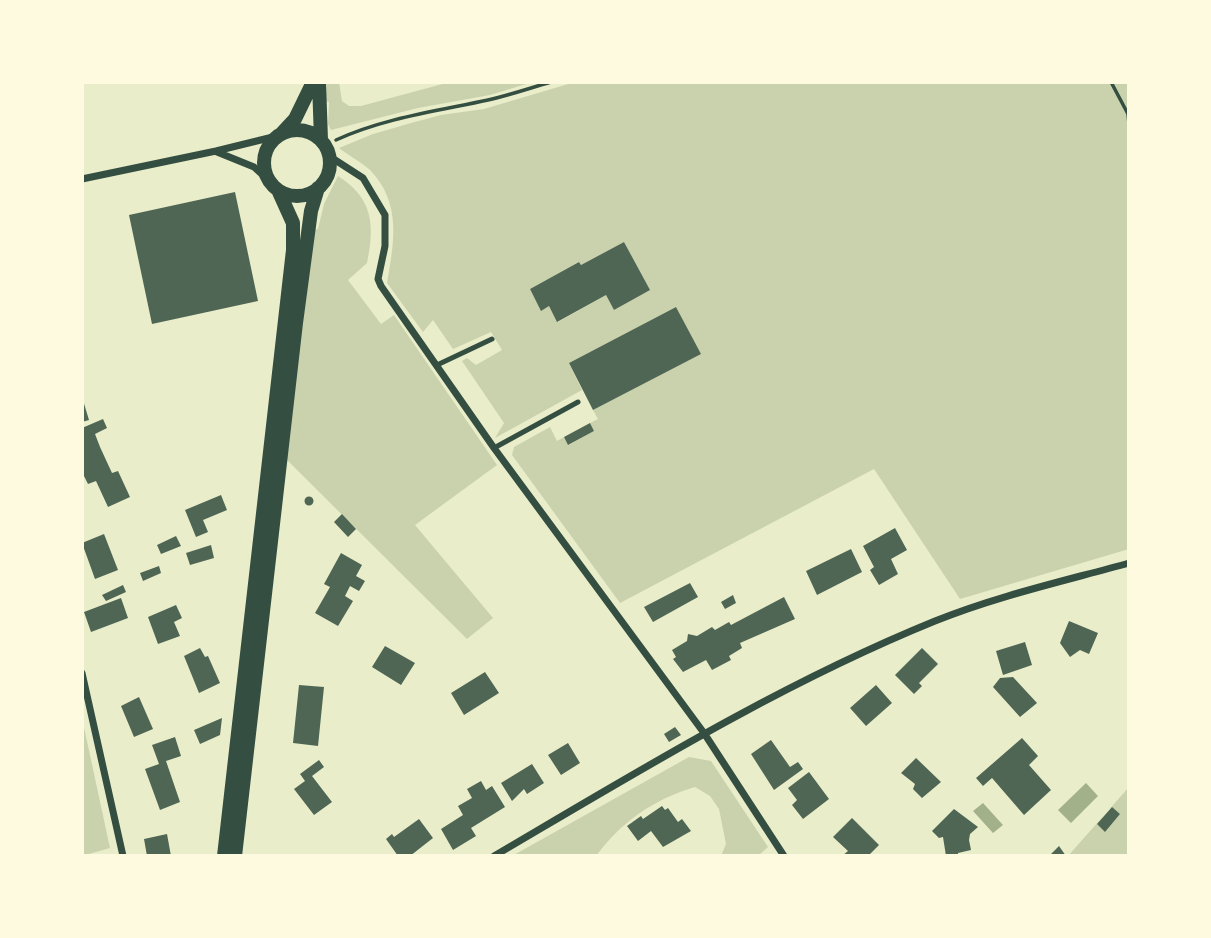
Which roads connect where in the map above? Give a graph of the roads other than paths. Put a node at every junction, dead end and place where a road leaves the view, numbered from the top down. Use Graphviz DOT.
graph roads {
  1 [pos="313,82"];
  2 [pos="319,82"];
  3 [pos="280,134"];
  4 [pos="325,147"];
  5 [pos="216,152"];
  6 [pos="82,179"];
  7 [pos="267,179"];
  8 [pos="318,188"];
  9 [pos="279,192"];
  10 [pos="492,339"];
  11 [pos="436,365"];
  12 [pos="578,402"];
  13 [pos="494,448"];
  14 [pos="1129,563"];
  15 [pos="82,673"];
  16 [pos="704,733"];
  17 [pos="123,856"];
  18 [pos="224,856"];
  19 [pos="235,856"];
  20 [pos="494,856"];
  21 [pos="784,856"];
  1 -- 3 [label="main road"];
  2 -- 4 [label="main road"];
  3 -- 4 [label="main road"];
  3 -- 5 [label="street"];
  3 -- 7 [label="main road"];
  4 -- 8 [label="main road"];
  4 -- 11 [label="street"];
  5 -- 6 [label="street"];
  5 -- 7 [label="street"];
  7 -- 9 [label="main road"];
  8 -- 9 [label="main road"];
  8 -- 19 [label="main road"];
  9 -- 18 [label="main road"];
  10 -- 11 [label="lane"];
  11 -- 13 [label="street"];
  12 -- 13 [label="lane"];
  13 -- 16 [label="street"];
  14 -- 16 [label="street"];
  15 -- 17 [label="street"];
  16 -- 20 [label="street"];
  16 -- 21 [label="street"];
}
